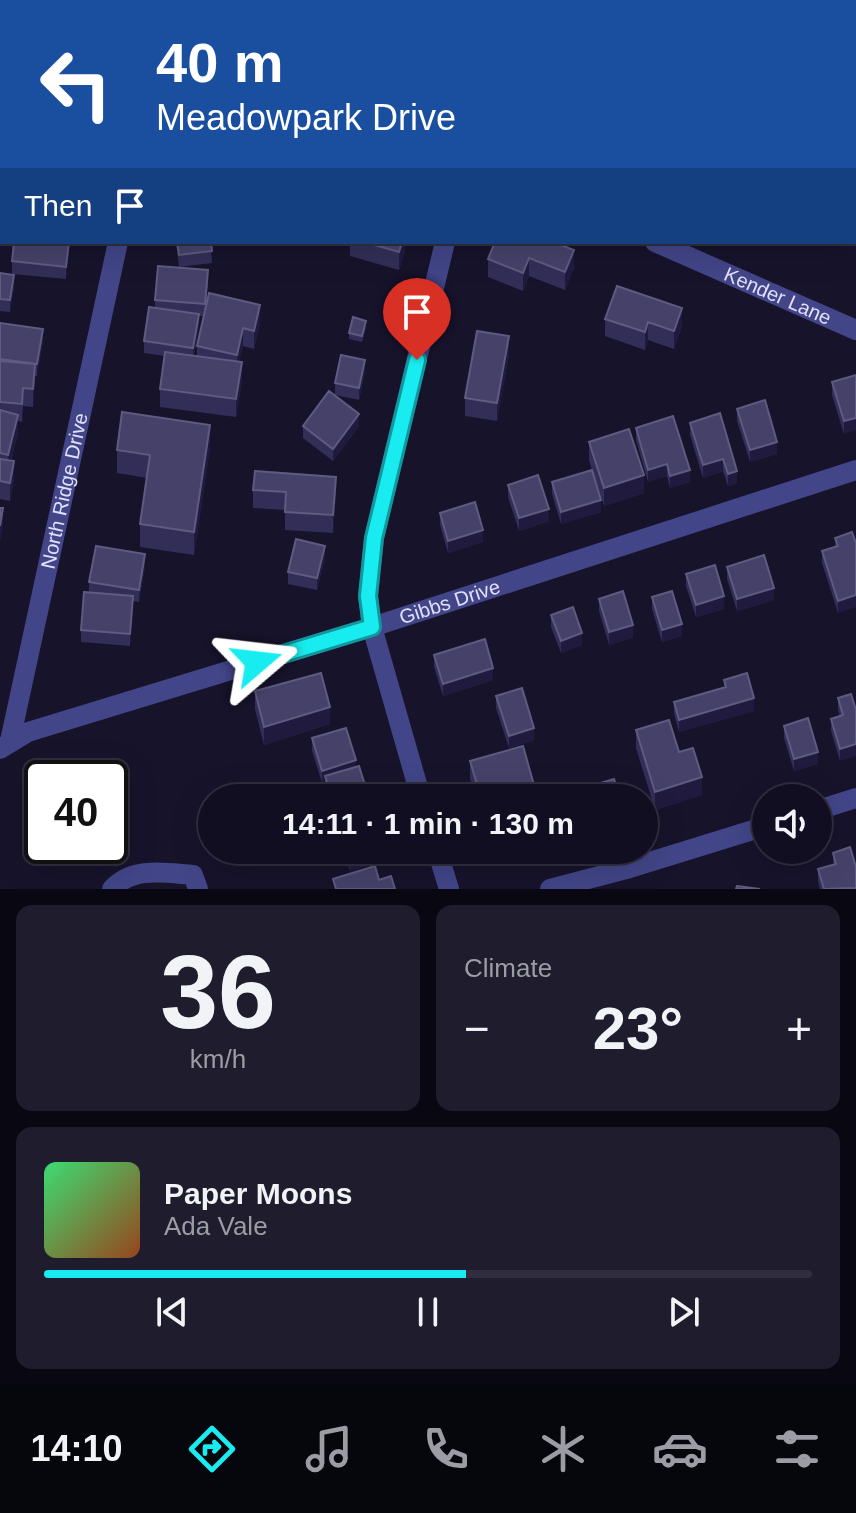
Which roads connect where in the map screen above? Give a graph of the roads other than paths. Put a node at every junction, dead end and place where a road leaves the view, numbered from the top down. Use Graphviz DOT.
graph roads {
  1 [pos="118,244"];
  2 [pos="445,244"];
  3 [pos="660,244"];
  4 [pos="856,330"];
  5 [pos="856,470"];
  6 [pos="372,627"];
  7 [pos="5,745"];
  8 [pos="417,784"];
  9 [pos="856,798"];
  10 [pos="832,806"];
  11 [pos="752,830"];
  12 [pos="441,864"];
  13 [pos="112,889"];
  14 [pos="198,889"];
  15 [pos="449,889"];
  16 [pos="550,889"];
  1 -- 7 [label="street, North Ridge Drive"];
  2 -- 6 [label="street"];
  3 -- 4 [label="street, Kender Lane"];
  5 -- 6 [label="street, Gibbs Drive"];
  6 -- 7 [label="street, Gibbs Drive"];
  6 -- 8 [label="street"];
  9 -- 10 [label="street"];
  11 -- 16 [label="street"];
  12 -- 15 [label="street"];
  13 -- 14 [label="street"];
}
